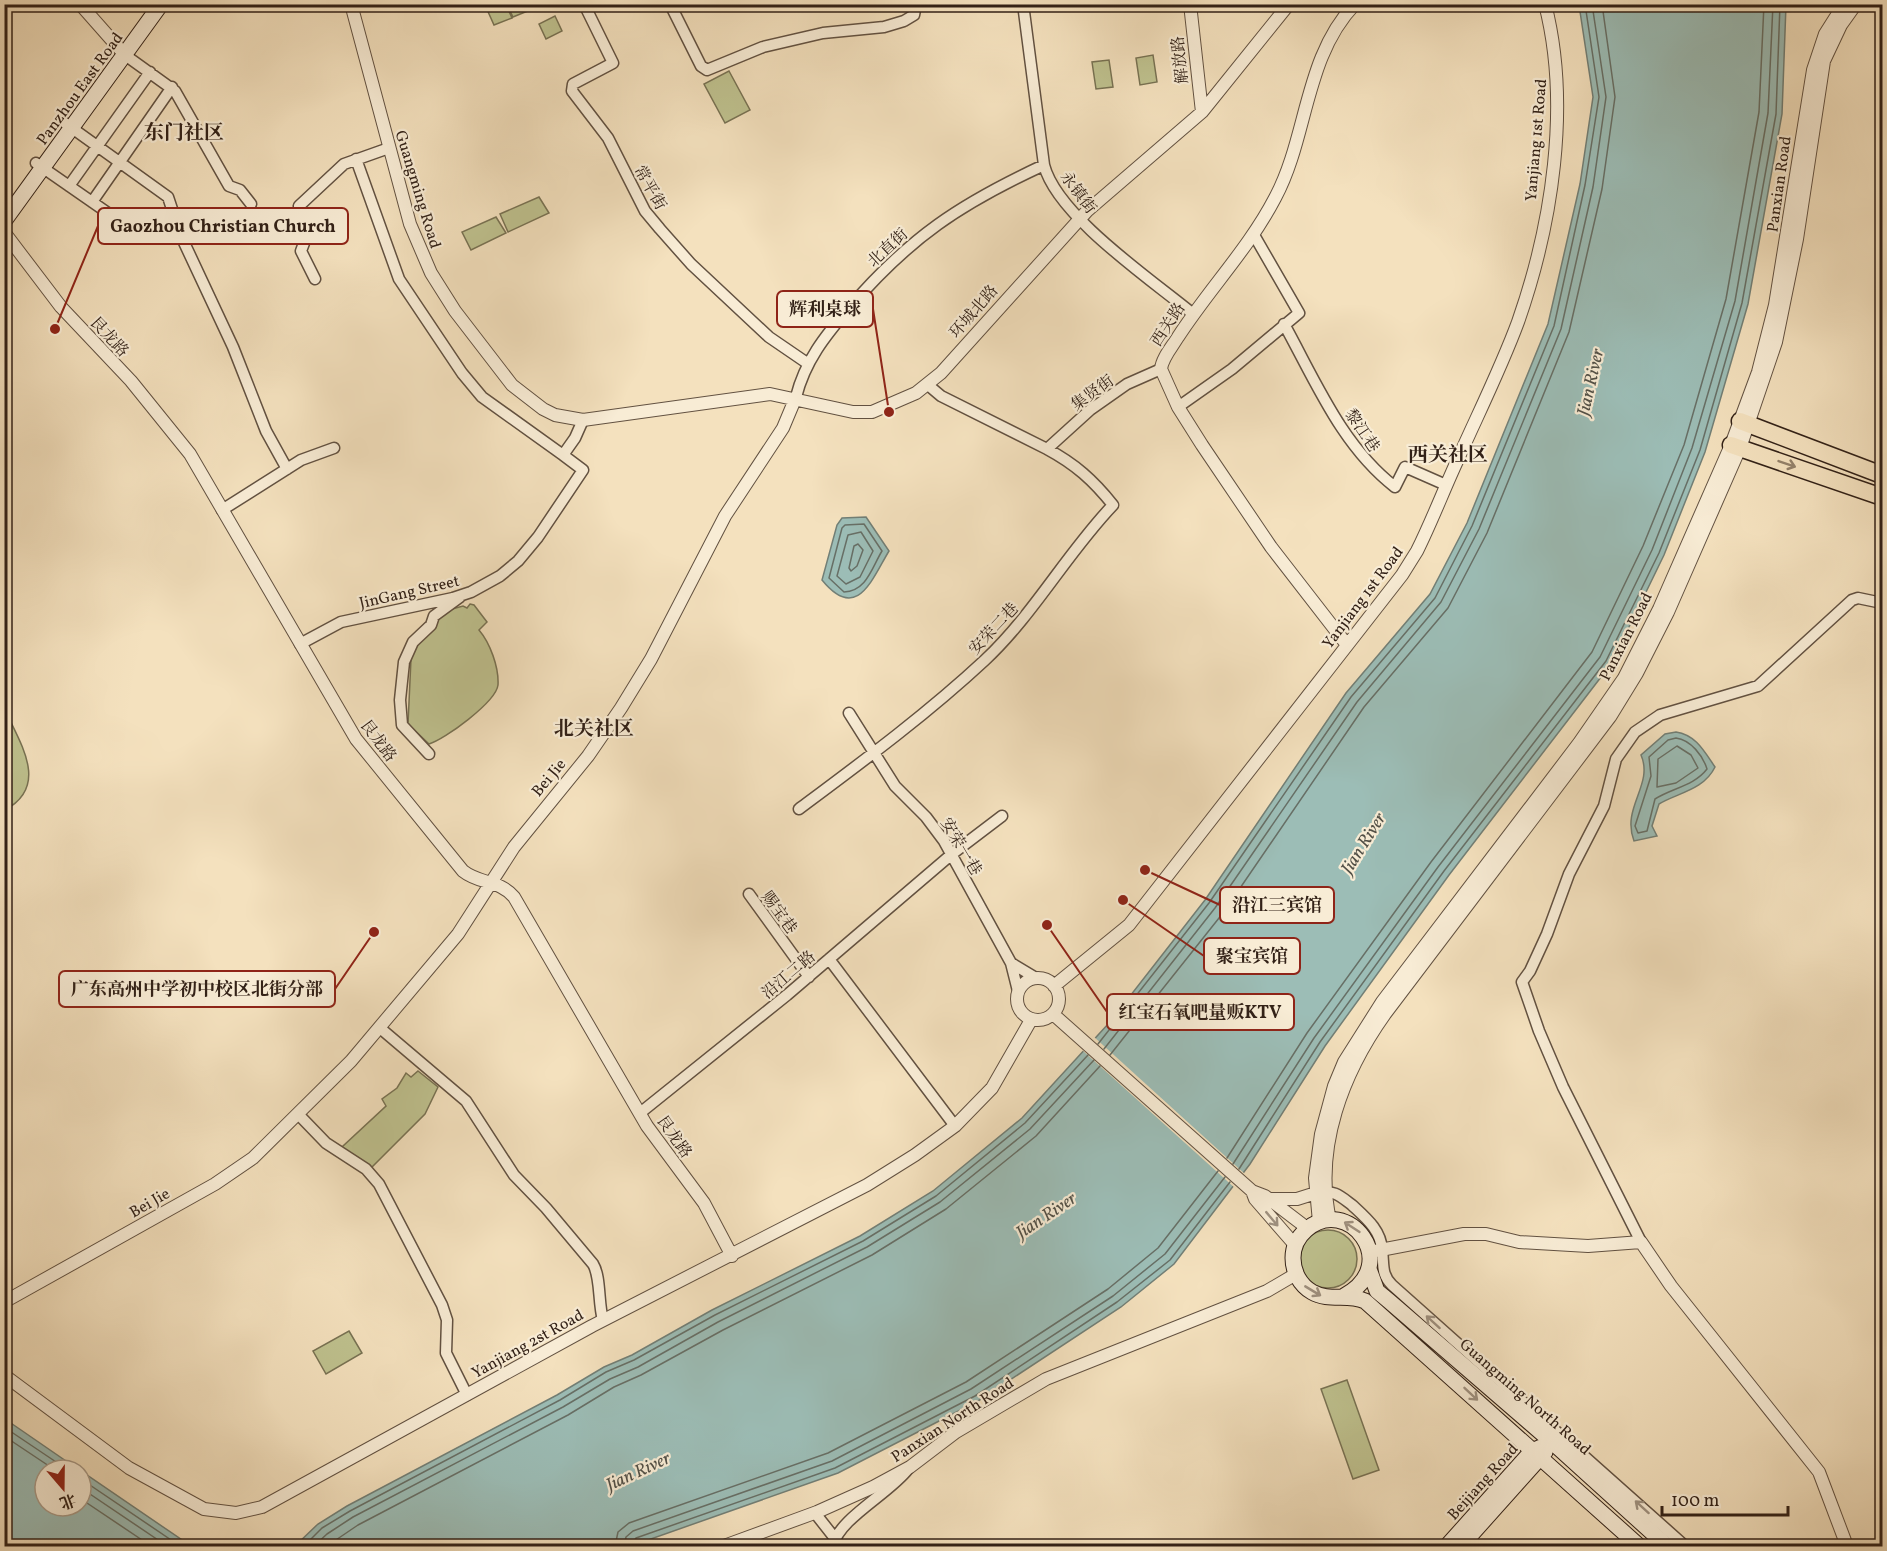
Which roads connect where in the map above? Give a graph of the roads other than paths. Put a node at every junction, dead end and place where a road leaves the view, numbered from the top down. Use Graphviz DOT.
graph roads {
  1 [pos="80,4"];
  2 [pos="152,4"];
  3 [pos="161,4"];
  4 [pos="351,4"];
  5 [pos="584,4"];
  6 [pos="670,4"];
  7 [pos="916,4"];
  8 [pos="1023,4"];
  9 [pos="1190,4"];
  10 [pos="1289,4"];
  11 [pos="1355,4"];
  12 [pos="1545,4"];
  13 [pos="1844,4"];
  14 [pos="1856,4"];
  15 [pos="122,52"];
  16 [pos="150,72"];
  17 [pos="172,87"];
  18 [pos="1202,112"];
  19 [pos="69,125"];
  20 [pos="98,146"];
  21 [pos="389,148"];
  22 [pos="356,159"];
  23 [pos="120,162"];
  24 [pos="1044,165"];
  25 [pos="39,166"];
  26 [pos="69,186"];
  27 [pos="92,202"];
  28 [pos="251,204"];
  29 [pos="4,206"];
  30 [pos="1078,220"];
  31 [pos="4,221"];
  32 [pos="131,229"];
  33 [pos="4,232"];
  34 [pos="1254,235"];
  35 [pos="315,279"];
  36 [pos="1193,314"];
  37 [pos="1284,324"];
  38 [pos="807,363"];
  39 [pos="1161,369"];
  40 [pos="928,385"];
  41 [pos="796,398"];
  42 [pos="1178,408"];
  43 [pos="583,420"];
  44 [pos="1745,423"];
  45 [pos="1736,446"];
  46 [pos="334,448"];
  47 [pos="1047,449"];
  48 [pos="562,455"];
  49 [pos="287,468"];
  50 [pos="1882,475"];
  51 [pos="1446,485"];
  52 [pos="1882,497"];
  53 [pos="222,510"];
  54 [pos="462,595"];
  55 [pos="1882,603"];
  56 [pos="300,644"];
  57 [pos="1347,645"];
  58 [pos="849,713"];
  59 [pos="875,752"];
  60 [pos="429,754"];
  61 [pos="800,809"];
  62 [pos="1002,816"];
  63 [pos="952,854"];
  64 [pos="492,882"];
  65 [pos="749,894"];
  66 [pos="829,959"];
  67 [pos="1011,963"];
  68 [pos="809,976"];
  69 [pos="1036,978"];
  70 [pos="1054,986"];
  71 [pos="1018,991"];
  72 [pos="1053,1014"];
  73 [pos="1031,1020"];
  74 [pos="380,1028"];
  75 [pos="640,1113"];
  76 [pos="298,1114"];
  77 [pos="955,1126"];
  78 [pos="1252,1191"];
  79 [pos="1321,1192"];
  80 [pos="1270,1199"];
  81 [pos="1319,1223"];
  82 [pos="1641,1242"];
  83 [pos="1295,1245"];
  84 [pos="1376,1250"];
  85 [pos="732,1256"];
  86 [pos="1370,1269"];
  87 [pos="1296,1274"];
  88 [pos="1344,1296"];
  89 [pos="4,1302"];
  90 [pos="603,1320"];
  91 [pos="4,1376"];
  92 [pos="467,1395"];
  93 [pos="1555,1438"];
  94 [pos="1537,1455"];
  95 [pos="910,1467"];
  96 [pos="815,1513"];
  97 [pos="836,1543"];
  98 [pos="724,1546"];
  99 [pos="1447,1546"];
  100 [pos="1461,1546"];
  101 [pos="1639,1546"];
  102 [pos="1667,1546"];
  103 [pos="1685,1546"];
  104 [pos="1847,1546"];
  1 -- 15 [label="street"];
  2 -- 15 [label="main road, Panzhou East Road"];
  3 -- 15 [label="main road, Panzhou East Road"];
  4 -- 21 [label="street, Guangming Road"];
  5 -- 38 [label="street, 常平街"];
  6 -- 7 [label="street"];
  8 -- 24 [label="street, 永镇街"];
  9 -- 18 [label="street, 解放路"];
  10 -- 18 [label="street, 环城北路"];
  11 -- 34 [label="street, 西关路"];
  12 -- 51 [label="street, Yanjiang 1st Road"];
  13 -- 44 [label="street, Panxian Road"];
  14 -- 44 [label="street, Panxian Road"];
  15 -- 16 [label="street"];
  15 -- 19 [label="main road, Panzhou East Road"];
  16 -- 17 [label="street"];
  16 -- 20 [label="street"];
  17 -- 23 [label="street"];
  17 -- 28 [label="street"];
  18 -- 30 [label="street, 环城北路"];
  19 -- 20 [label="street"];
  19 -- 25 [label="main road, Panzhou East Road"];
  20 -- 23 [label="street"];
  20 -- 26 [label="street"];
  21 -- 22 [label="street"];
  21 -- 43 [label="street, Guangming Road"];
  22 -- 35 [label="street"];
  22 -- 48 [label="street"];
  23 -- 27 [label="street"];
  23 -- 49 [label="street"];
  24 -- 30 [label="street, 永镇街"];
  24 -- 38 [label="street, 北直街"];
  25 -- 26 [label="street"];
  25 -- 29 [label="main road, Panzhou East Road"];
  25 -- 31 [label="main road, Panzhou East Road"];
  26 -- 27 [label="street"];
  27 -- 32 [label="street"];
  30 -- 36 [label="street, 永镇街"];
  30 -- 40 [label="street, 环城北路"];
  33 -- 53 [label="street, 艮龙路"];
  34 -- 36 [label="street, 西关路"];
  34 -- 37 [label="street"];
  36 -- 39 [label="street, 西关路"];
  37 -- 42 [label="street"];
  37 -- 51 [label="street, 黎江巷"];
  38 -- 41 [label="street, 北直街"];
  39 -- 42 [label="street, 西关路"];
  39 -- 47 [label="street, 集贤街"];
  40 -- 41 [label="street, 环城北路"];
  40 -- 47 [label="street"];
  41 -- 43 [label="street, 环城北路"];
  41 -- 64 [label="street, Bei Jie"];
  42 -- 57 [label="street, 西关路"];
  43 -- 48 [label="street"];
  44 -- 45 [label="street, Panxian Road"];
  44 -- 50 [label="main road"];
  45 -- 52 [label="main road, one-way"];
  45 -- 79 [label="street, Panxian Road"];
  46 -- 49 [label="street"];
  47 -- 59 [label="street, 安荣二巷"];
  48 -- 54 [label="street, JinGang Street"];
  49 -- 53 [label="street"];
  51 -- 57 [label="street, Yanjiang 1st Road"];
  53 -- 56 [label="street, 艮龙路"];
  54 -- 56 [label="street, JinGang Street"];
  54 -- 60 [label="street"];
  55 -- 82 [label="street"];
  56 -- 64 [label="street, 艮龙路"];
  57 -- 70 [label="street, Yanjiang 1st Road"];
  58 -- 59 [label="street, 安荣一巷"];
  59 -- 61 [label="street"];
  59 -- 63 [label="street, 安荣一巷"];
  62 -- 63 [label="street, 沿江二路"];
  63 -- 66 [label="street, 沿江二路"];
  63 -- 67 [label="street, 安荣一巷"];
  64 -- 74 [label="street, Bei Jie"];
  64 -- 75 [label="street, 艮龙路"];
  65 -- 68 [label="street, 赐宝巷"];
  66 -- 68 [label="street, 沿江二路"];
  66 -- 77 [label="street"];
  67 -- 69 [label="street"];
  67 -- 71 [label="street, 安荣一巷"];
  68 -- 75 [label="street, 沿江二路"];
  69 -- 70 [label="street"];
  69 -- 71 [label="street"];
  70 -- 72 [label="street"];
  71 -- 73 [label="street"];
  72 -- 73 [label="street"];
  72 -- 78 [label="street"];
  73 -- 77 [label="street, Yanjiang 2st Road"];
  74 -- 76 [label="street, Bei Jie"];
  74 -- 90 [label="street"];
  75 -- 85 [label="street, 艮龙路"];
  76 -- 89 [label="street, Bei Jie"];
  76 -- 92 [label="street"];
  77 -- 85 [label="street, Yanjiang 2st Road"];
  78 -- 80 [label="street"];
  78 -- 83 [label="street, one-way"];
  79 -- 80 [label="street"];
  79 -- 81 [label="street, Panxian Road"];
  79 -- 84 [label="street"];
  80 -- 81 [label="street"];
  81 -- 83 [label="main road"];
  84 -- 81 [label="main road, one-way"];
  82 -- 84 [label="street"];
  82 -- 104 [label="street"];
  83 -- 87 [label="main road"];
  84 -- 86 [label="main road, Guangming North Road"];
  93 -- 84 [label="street, one-way"];
  85 -- 90 [label="street, Yanjiang 2st Road"];
  86 -- 88 [label="main road"];
  86 -- 93 [label="main road, Guangming North Road"];
  87 -- 88 [label="main road, Guangming North Road, one-way"];
  87 -- 95 [label="street, Panxian North Road"];
  88 -- 94 [label="main road, Guangming North Road, one-way"];
  90 -- 92 [label="street, Yanjiang 2st Road"];
  91 -- 92 [label="street, Yanjiang 2st Road"];
  93 -- 94 [label="main road, Beijiang Road"];
  93 -- 102 [label="main road, Guangming North Road"];
  103 -- 93 [label="street, one-way"];
  94 -- 99 [label="main road, Beijiang Road"];
  94 -- 100 [label="main road, Beijiang Road"];
  94 -- 101 [label="main road, Guangming North Road"];
  95 -- 96 [label="street, Panxian North Road"];
  95 -- 97 [label="street"];
  96 -- 97 [label="street"];
  96 -- 98 [label="street, Panxian North Road"];
}
